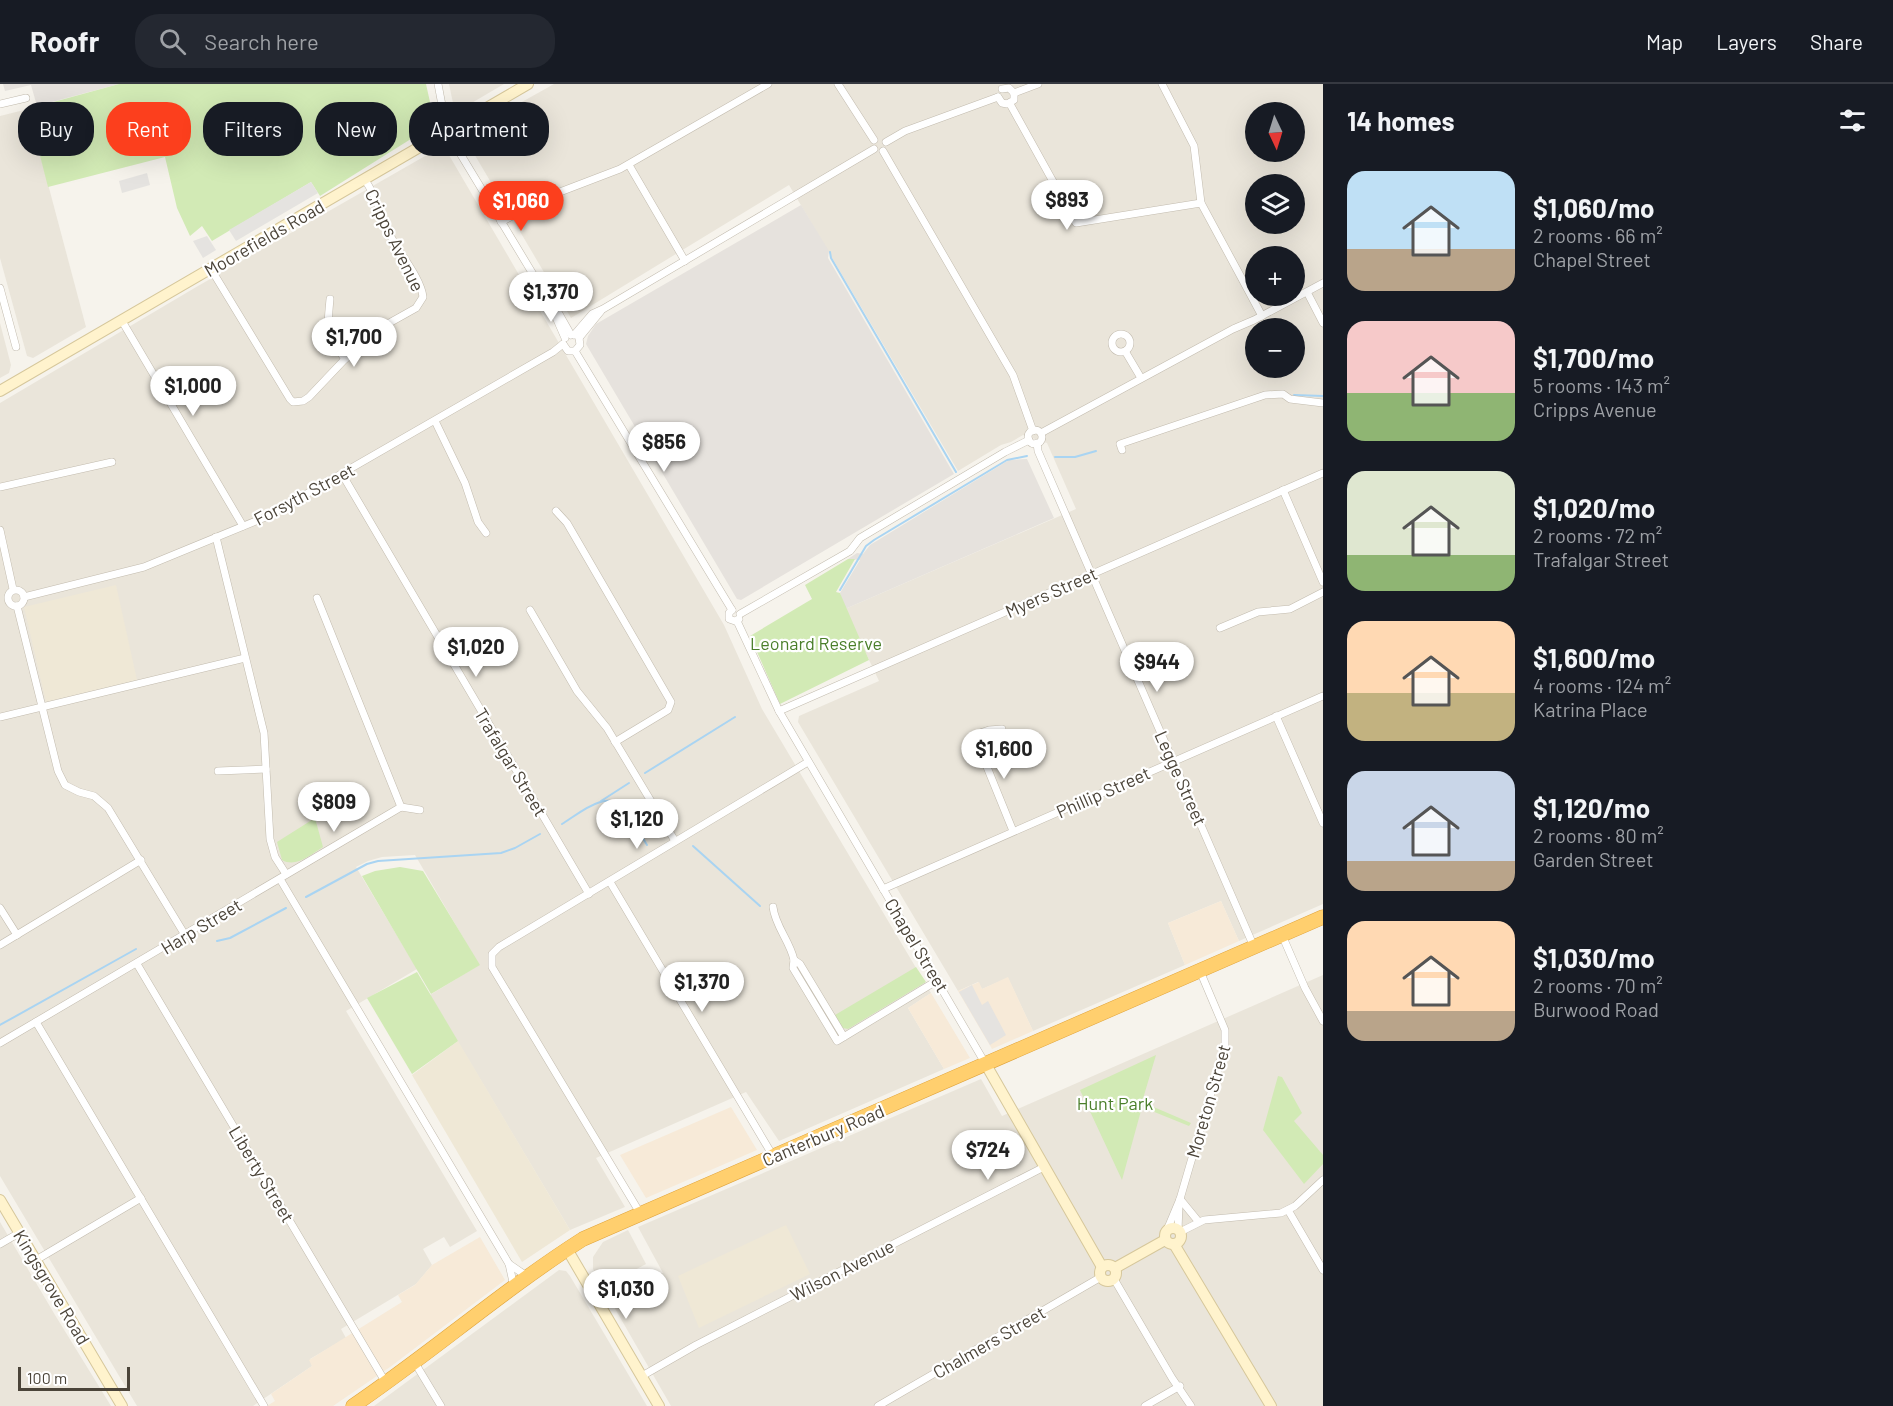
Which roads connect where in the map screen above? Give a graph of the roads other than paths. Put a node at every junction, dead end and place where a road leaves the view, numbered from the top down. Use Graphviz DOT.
graph roads {
  1 [pos="438,84"];
  2 [pos="528,84"];
  3 [pos="768,84"];
  4 [pos="838,84"];
  5 [pos="1038,84"];
  6 [pos="1162,84"];
  7 [pos="1001,86"];
  8 [pos="1014,93"];
  9 [pos="998,97"];
  10 [pos="26,98"];
  11 [pos="442,102"];
  12 [pos="498,102"];
  13 [pos="0,104"];
  14 [pos="1010,104"];
  15 [pos="874,140"];
  16 [pos="886,142"];
  17 [pos="874,149"];
  18 [pos="883,151"];
  19 [pos="409,154"];
  20 [pos="461,156"];
  21 [pos="629,165"];
  22 [pos="365,180"];
  23 [pos="1200,203"];
  24 [pos="501,222"];
  25 [pos="685,261"];
  26 [pos="211,268"];
  27 [pos="1323,284"];
  28 [pos="0,288"];
  29 [pos="1306,292"];
  30 [pos="330,299"];
  31 [pos="548,299"];
  32 [pos="603,309"];
  33 [pos="561,316"];
  34 [pos="1262,316"];
  35 [pos="586,320"];
  36 [pos="122,321"];
  37 [pos="1323,323"];
  38 [pos="571,338"];
  39 [pos="16,347"];
  40 [pos="575,351"];
  41 [pos="1125,351"];
  42 [pos="345,359"];
  43 [pos="1141,378"];
  44 [pos="0,391"];
  45 [pos="1323,403"];
  46 [pos="435,421"];
  47 [pos="1037,432"];
  48 [pos="1029,440"];
  49 [pos="1038,443"];
  50 [pos="1122,450"];
  51 [pos="112,462"];
  52 [pos="1323,473"];
  53 [pos="342,474"];
  54 [pos="0,487"];
  55 [pos="1283,490"];
  56 [pos="556,511"];
  57 [pos="243,526"];
  58 [pos="0,530"];
  59 [pos="486,533"];
  60 [pos="216,537"];
  61 [pos="1092,574"];
  62 [pos="1323,582"];
  63 [pos="14,589"];
  64 [pos="1323,592"];
  65 [pos="24,597"];
  66 [pos="317,598"];
  67 [pos="4,601"];
  68 [pos="17,606"];
  69 [pos="530,610"];
  70 [pos="738,618"];
  71 [pos="1220,628"];
  72 [pos="245,657"];
  73 [pos="1323,696"];
  74 [pos="42,707"];
  75 [pos="779,711"];
  76 [pos="1276,716"];
  77 [pos="0,717"];
  78 [pos="1002,729"];
  79 [pos="615,742"];
  80 [pos="1173,761"];
  81 [pos="808,762"];
  82 [pos="266,769"];
  83 [pos="218,771"];
  84 [pos="401,807"];
  85 [pos="420,810"];
  86 [pos="1323,823"];
  87 [pos="1013,831"];
  88 [pos="675,841"];
  89 [pos="141,860"];
  90 [pos="283,876"];
  91 [pos="610,882"];
  92 [pos="883,889"];
  93 [pos="589,894"];
  94 [pos="773,907"];
  95 [pos="0,908"];
  96 [pos="1323,917"];
  97 [pos="17,935"];
  98 [pos="185,935"];
  99 [pos="1282,935"];
  100 [pos="0,945"];
  101 [pos="1254,947"];
  102 [pos="137,964"];
  103 [pos="1200,971"];
  104 [pos="938,980"];
  105 [pos="1323,1021"];
  106 [pos="36,1022"];
  107 [pos="0,1043"];
  108 [pos="985,1063"];
  109 [pos="773,1156"];
  110 [pos="1044,1167"];
  111 [pos="1323,1180"];
  112 [pos="141,1198"];
  113 [pos="1180,1199"];
  114 [pos="0,1200"];
  115 [pos="1288,1210"];
  116 [pos="640,1213"];
  117 [pos="1198,1221"];
  118 [pos="20,1233"];
  119 [pos="1173,1235"];
  120 [pos="0,1244"];
  121 [pos="567,1249"];
  122 [pos="36,1260"];
  123 [pos="509,1263"];
  124 [pos="1323,1270"];
  125 [pos="1101,1272"];
  126 [pos="1114,1274"];
  127 [pos="528,1277"];
  128 [pos="514,1287"];
  129 [pos="415,1363"];
  130 [pos="642,1376"];
  131 [pos="386,1383"];
  132 [pos="1180,1386"];
  133 [pos="122,1406"];
  134 [pos="264,1406"];
  135 [pos="353,1406"];
  136 [pos="441,1406"];
  137 [pos="659,1406"];
  138 [pos="878,1406"];
  139 [pos="1145,1406"];
  140 [pos="1191,1406"];
  141 [pos="1271,1406"];
  1 -- 11 [label="street"];
  2 -- 12 [label="main road, Moorefields Road"];
  3 -- 21 [label="street"];
  4 -- 15 [label="street"];
  5 -- 8 [label="street"];
  6 -- 23 [label="street"];
  7 -- 8 [label="street"];
  7 -- 9 [label="street"];
  8 -- 14 [label="street"];
  9 -- 14 [label="street"];
  9 -- 16 [label="street"];
  10 -- 13 [label="street"];
  14 -- 23 [label="street"];
  15 -- 16 [label="street"];
  15 -- 17 [label="street"];
  16 -- 18 [label="street"];
  17 -- 18 [label="street"];
  17 -- 25 [label="street"];
  18 -- 47 [label="street"];
  19 -- 22 [label="main road, Moorefields Road"];
  20 -- 24 [label="street"];
  21 -- 24 [label="street"];
  21 -- 25 [label="street"];
  22 -- 26 [label="main road, Moorefields Road"];
  22 -- 42 [label="street, Cripps Avenue"];
  23 -- 34 [label="street"];
  24 -- 31 [label="street"];
  25 -- 32 [label="street"];
  26 -- 36 [label="main road, Moorefields Road"];
  26 -- 42 [label="street, Cripps Avenue"];
  27 -- 29 [label="street"];
  28 -- 39 [label="street"];
  29 -- 34 [label="street"];
  29 -- 37 [label="street"];
  30 -- 42 [label="street"];
  31 -- 33 [label="street"];
  31 -- 38 [label="street"];
  32 -- 35 [label="street"];
  32 -- 38 [label="street"];
  33 -- 35 [label="street"];
  33 -- 38 [label="street"];
  34 -- 43 [label="street"];
  35 -- 38 [label="street"];
  36 -- 44 [label="main road, Moorefields Road"];
  36 -- 57 [label="street"];
  38 -- 40 [label="street"];
  38 -- 40 [label="street"];
  38 -- 46 [label="street, Forsyth Street"];
  40 -- 70 [label="street, Chapel Street"];
  41 -- 43 [label="street"];
  43 -- 47 [label="street"];
  45 -- 50 [label="street"];
  46 -- 53 [label="street, Forsyth Street"];
  46 -- 59 [label="street"];
  47 -- 48 [label="street"];
  47 -- 49 [label="street"];
  48 -- 49 [label="street"];
  48 -- 70 [label="street"];
  49 -- 61 [label="street, Legge Street"];
  51 -- 54 [label="street"];
  52 -- 55 [label="street, Myers Street"];
  53 -- 57 [label="street, Forsyth Street"];
  53 -- 93 [label="street, Trafalgar Street"];
  55 -- 61 [label="street, Myers Street"];
  55 -- 62 [label="street"];
  56 -- 79 [label="street"];
  57 -- 60 [label="street, Forsyth Street"];
  58 -- 63 [label="street"];
  60 -- 65 [label="street, Forsyth Street"];
  60 -- 72 [label="street"];
  61 -- 75 [label="street, Myers Street"];
  61 -- 80 [label="street, Legge Street"];
  63 -- 65 [label="street"];
  63 -- 67 [label="street"];
  64 -- 71 [label="street"];
  65 -- 68 [label="street"];
  66 -- 84 [label="street"];
  67 -- 68 [label="street"];
  68 -- 74 [label="street"];
  69 -- 79 [label="street"];
  70 -- 75 [label="street, Chapel Street"];
  72 -- 74 [label="street"];
  72 -- 82 [label="street"];
  73 -- 76 [label="street, Phillip Street"];
  74 -- 77 [label="street"];
  74 -- 89 [label="street"];
  75 -- 81 [label="street, Chapel Street"];
  76 -- 80 [label="street, Phillip Street"];
  76 -- 86 [label="street"];
  78 -- 87 [label="street"];
  79 -- 88 [label="street"];
  80 -- 87 [label="street, Phillip Street"];
  80 -- 101 [label="street, Legge Street"];
  81 -- 88 [label="street"];
  81 -- 92 [label="street, Chapel Street"];
  82 -- 83 [label="street"];
  82 -- 90 [label="street"];
  84 -- 85 [label="street"];
  84 -- 90 [label="street, Harp Street"];
  87 -- 92 [label="street, Phillip Street"];
  88 -- 91 [label="street"];
  89 -- 97 [label="street"];
  89 -- 98 [label="street"];
  90 -- 98 [label="street, Harp Street"];
  90 -- 123 [label="street"];
  91 -- 93 [label="street"];
  91 -- 109 [label="street"];
  92 -- 104 [label="street, Chapel Street"];
  93 -- 116 [label="street"];
  94 -- 104 [label="street"];
  95 -- 97 [label="street"];
  96 -- 99 [label="highway, Canterbury Road"];
  97 -- 100 [label="street"];
  98 -- 102 [label="street, Harp Street"];
  99 -- 101 [label="highway, Canterbury Road"];
  99 -- 105 [label="street"];
  101 -- 103 [label="highway, Canterbury Road"];
  102 -- 106 [label="street, Harp Street"];
  102 -- 131 [label="street, Liberty Street"];
  103 -- 108 [label="highway, Canterbury Road"];
  103 -- 113 [label="street, Moreton Street"];
  104 -- 108 [label="street, Chapel Street"];
  106 -- 107 [label="street, Harp Street"];
  106 -- 112 [label="street"];
  108 -- 109 [label="highway, Canterbury Road"];
  108 -- 110 [label="main road, Chapel Street"];
  109 -- 116 [label="highway, Canterbury Road"];
  110 -- 125 [label="main road, Chapel Street"];
  110 -- 130 [label="street, Wilson Avenue"];
  111 -- 115 [label="street"];
  112 -- 122 [label="street"];
  112 -- 134 [label="street"];
  113 -- 117 [label="street"];
  113 -- 119 [label="street, Moreton Street"];
  113 -- 119 [label="street, Moreton Street"];
  114 -- 118 [label="main road, Kingsgrove Road"];
  115 -- 117 [label="street"];
  115 -- 124 [label="street"];
  116 -- 121 [label="highway, Canterbury Road"];
  117 -- 119 [label="street"];
  118 -- 120 [label="street"];
  118 -- 122 [label="main road, Kingsgrove Road"];
  119 -- 126 [label="main road"];
  119 -- 141 [label="main road"];
  121 -- 127 [label="highway, Canterbury Road"];
  121 -- 130 [label="main road"];
  122 -- 133 [label="main road, Kingsgrove Road"];
  123 -- 127 [label="street"];
  123 -- 128 [label="street"];
  125 -- 126 [label="main road"];
  125 -- 138 [label="street, Chalmers Street"];
  126 -- 132 [label="street"];
  127 -- 128 [label="highway, Canterbury Road"];
  128 -- 129 [label="highway, Canterbury Road"];
  129 -- 131 [label="highway, Canterbury Road"];
  129 -- 136 [label="street"];
  130 -- 137 [label="main road"];
  131 -- 135 [label="highway, Canterbury Road"];
  132 -- 139 [label="street"];
  132 -- 140 [label="street"];
}
